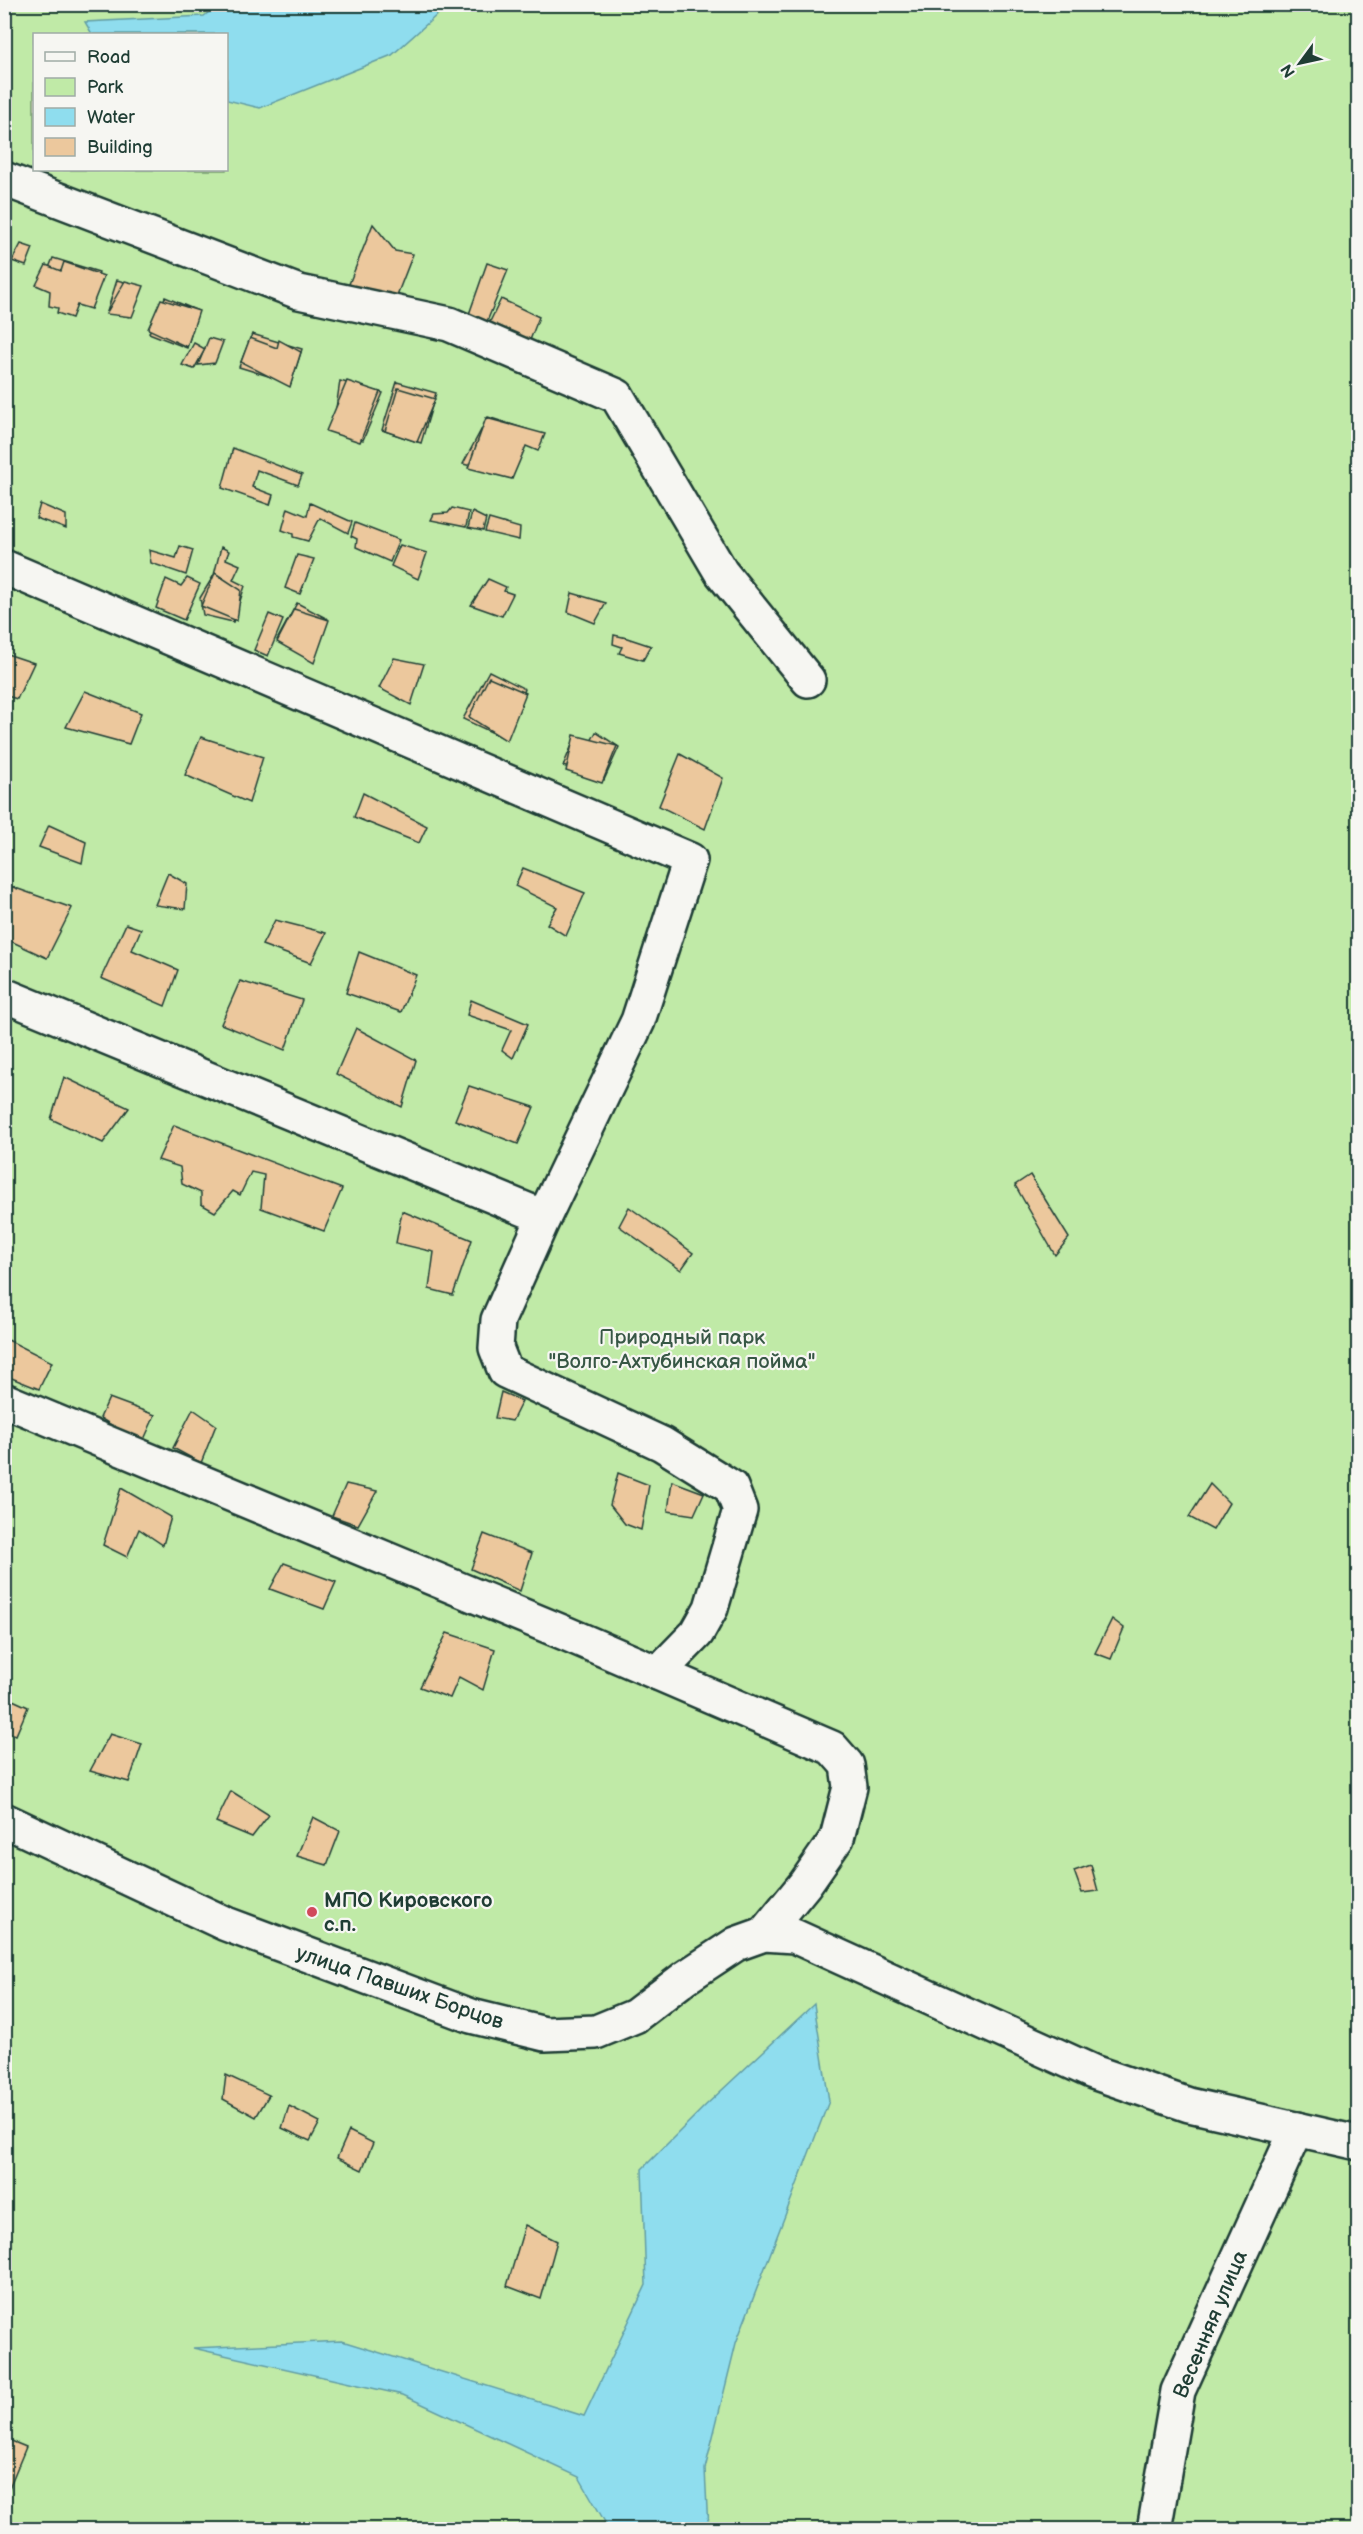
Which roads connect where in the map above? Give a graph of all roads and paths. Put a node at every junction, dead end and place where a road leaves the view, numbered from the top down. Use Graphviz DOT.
graph roads {
  1 [pos="4,179"];
  2 [pos="4,567"];
  3 [pos="808,680"];
  4 [pos="4,995"];
  5 [pos="544,1217"];
  6 [pos="4,1400"];
  7 [pos="658,1673"];
  8 [pos="4,1820"];
  9 [pos="779,1935"];
  10 [pos="1297,2129"];
  11 [pos="1359,2143"];
  12 [pos="1154,2529"];
  1 -- 3 [label="street"];
  2 -- 5 [label="street"];
  4 -- 5 [label="street"];
  5 -- 7 [label="street"];
  6 -- 7 [label="street"];
  7 -- 9 [label="street"];
  8 -- 9 [label="street, улица Павших Борцов"];
  9 -- 10 [label="street"];
  10 -- 11 [label="street"];
  10 -- 12 [label="street, Весенняя улица"];
}
